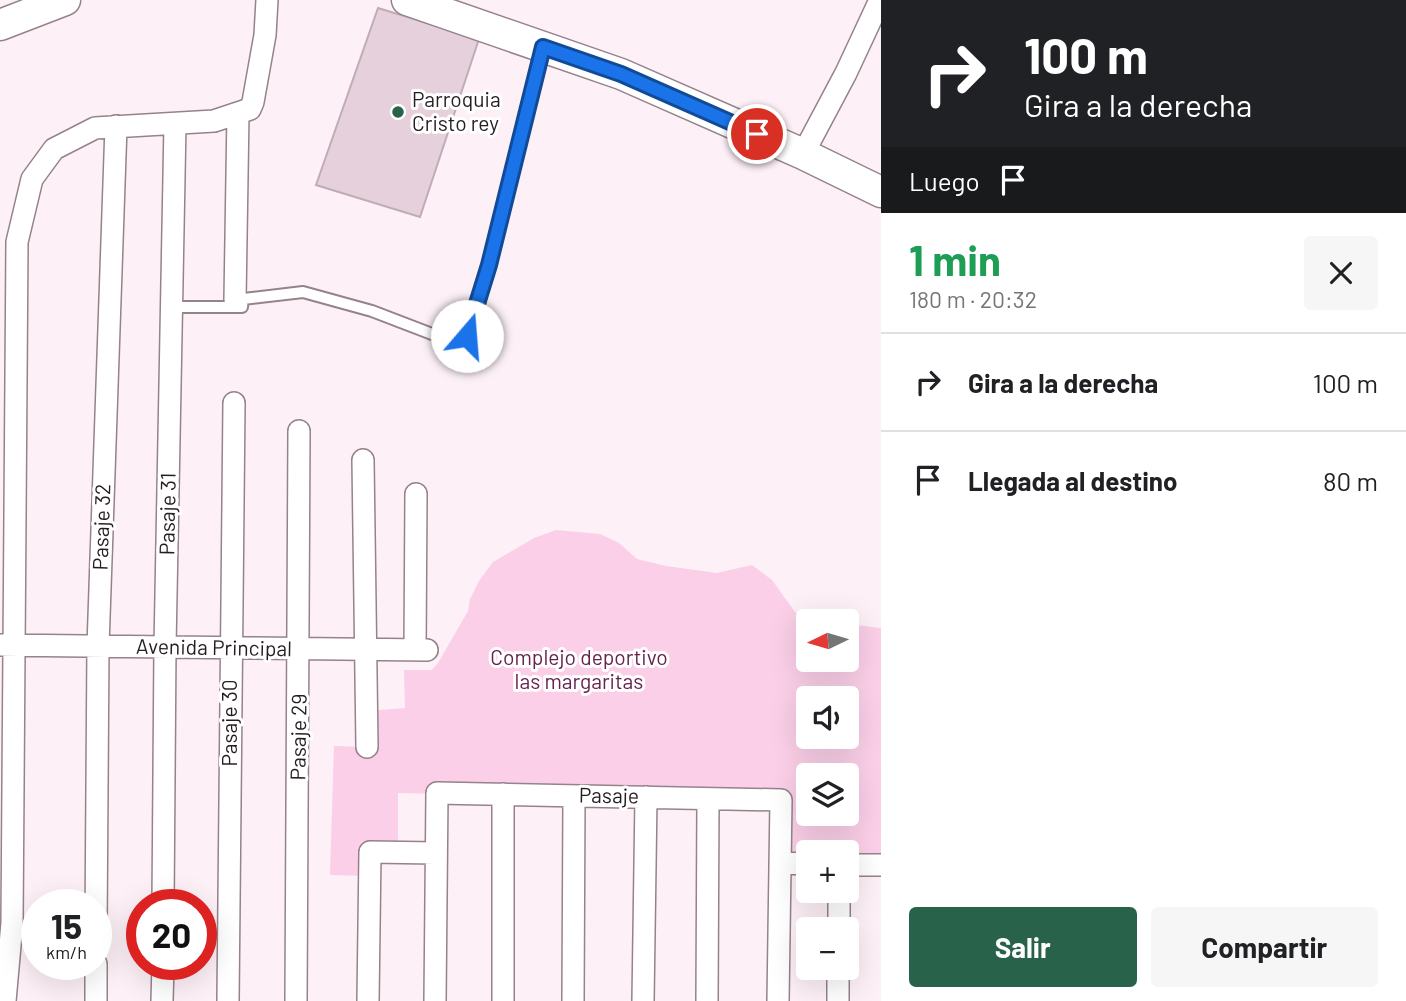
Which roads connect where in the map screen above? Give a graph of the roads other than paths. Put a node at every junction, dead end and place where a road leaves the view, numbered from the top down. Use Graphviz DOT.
graph roads {
  1 [pos="65,0"];
  2 [pos="267,0"];
  3 [pos="407,0"];
  4 [pos="880,0"];
  5 [pos="0,26"];
  6 [pos="543,47"];
  7 [pos="238,113"];
  8 [pos="175,124"];
  9 [pos="116,126"];
  10 [pos="803,154"];
  11 [pos="881,192"];
  12 [pos="235,300"];
  13 [pos="172,307"];
  14 [pos="234,403"];
  15 [pos="299,431"];
  16 [pos="363,460"];
  17 [pos="416,494"];
  18 [pos="8,645"];
  19 [pos="98,646"];
  20 [pos="165,647"];
  21 [pos="231,648"];
  22 [pos="300,649"];
  23 [pos="366,650"];
  24 [pos="367,747"];
  25 [pos="503,794"];
  26 [pos="574,796"];
  27 [pos="646,797"];
  28 [pos="708,799"];
  29 [pos="436,853"];
  30 [pos="780,863"];
  31 [pos="796,864"];
  32 [pos="859,865"];
  33 [pos="881,865"];
  34 [pos="96,889"];
  35 [pos="163,889"];
  36 [pos="96,980"];
  37 [pos="163,980"];
  38 [pos="838,980"];
  39 [pos="5,1001"];
  40 [pos="96,1001"];
  41 [pos="162,1001"];
  42 [pos="228,1001"];
  43 [pos="296,1001"];
  44 [pos="368,1001"];
  45 [pos="435,1001"];
  46 [pos="503,1001"];
  47 [pos="573,1001"];
  48 [pos="643,1001"];
  49 [pos="707,1001"];
  50 [pos="778,1001"];
  51 [pos="838,1001"];
  1 -- 5 [label="street"];
  2 -- 7 [label="street"];
  3 -- 6 [label="street"];
  4 -- 10 [label="street"];
  6 -- 10 [label="street"];
  6 -- 13 [label="lane"];
  7 -- 8 [label="street"];
  7 -- 12 [label="street"];
  8 -- 9 [label="street"];
  8 -- 13 [label="street, Pasaje 31"];
  9 -- 18 [label="street"];
  9 -- 19 [label="street, Pasaje 32"];
  10 -- 11 [label="street"];
  13 -- 20 [label="street, Pasaje 31"];
  14 -- 21 [label="street, Pasaje 30"];
  15 -- 22 [label="street, Pasaje 29"];
  16 -- 23 [label="street"];
  17 -- 23 [label="street, Avenida Principal"];
  18 -- 19 [label="street, Avenida Principal"];
  18 -- 39 [label="street"];
  19 -- 20 [label="street, Avenida Principal"];
  19 -- 34 [label="street, Pasaje 32"];
  20 -- 21 [label="street, Avenida Principal"];
  20 -- 35 [label="street, Pasaje 31"];
  21 -- 22 [label="street, Avenida Principal"];
  21 -- 42 [label="street, Pasaje 30"];
  22 -- 23 [label="street, Avenida Principal"];
  22 -- 43 [label="street, Pasaje 29"];
  23 -- 24 [label="street"];
  25 -- 26 [label="street, Pasaje"];
  25 -- 29 [label="street, Pasaje"];
  25 -- 46 [label="street"];
  26 -- 27 [label="street, Pasaje"];
  26 -- 47 [label="street"];
  27 -- 28 [label="street, Pasaje"];
  27 -- 48 [label="street"];
  28 -- 30 [label="street, Pasaje"];
  28 -- 49 [label="street"];
  29 -- 44 [label="street"];
  29 -- 45 [label="street"];
  30 -- 31 [label="street"];
  30 -- 50 [label="street"];
  32 -- 33 [label="street"];
  36 -- 40 [label="street"];
  37 -- 41 [label="street"];
  38 -- 51 [label="street"];
}
